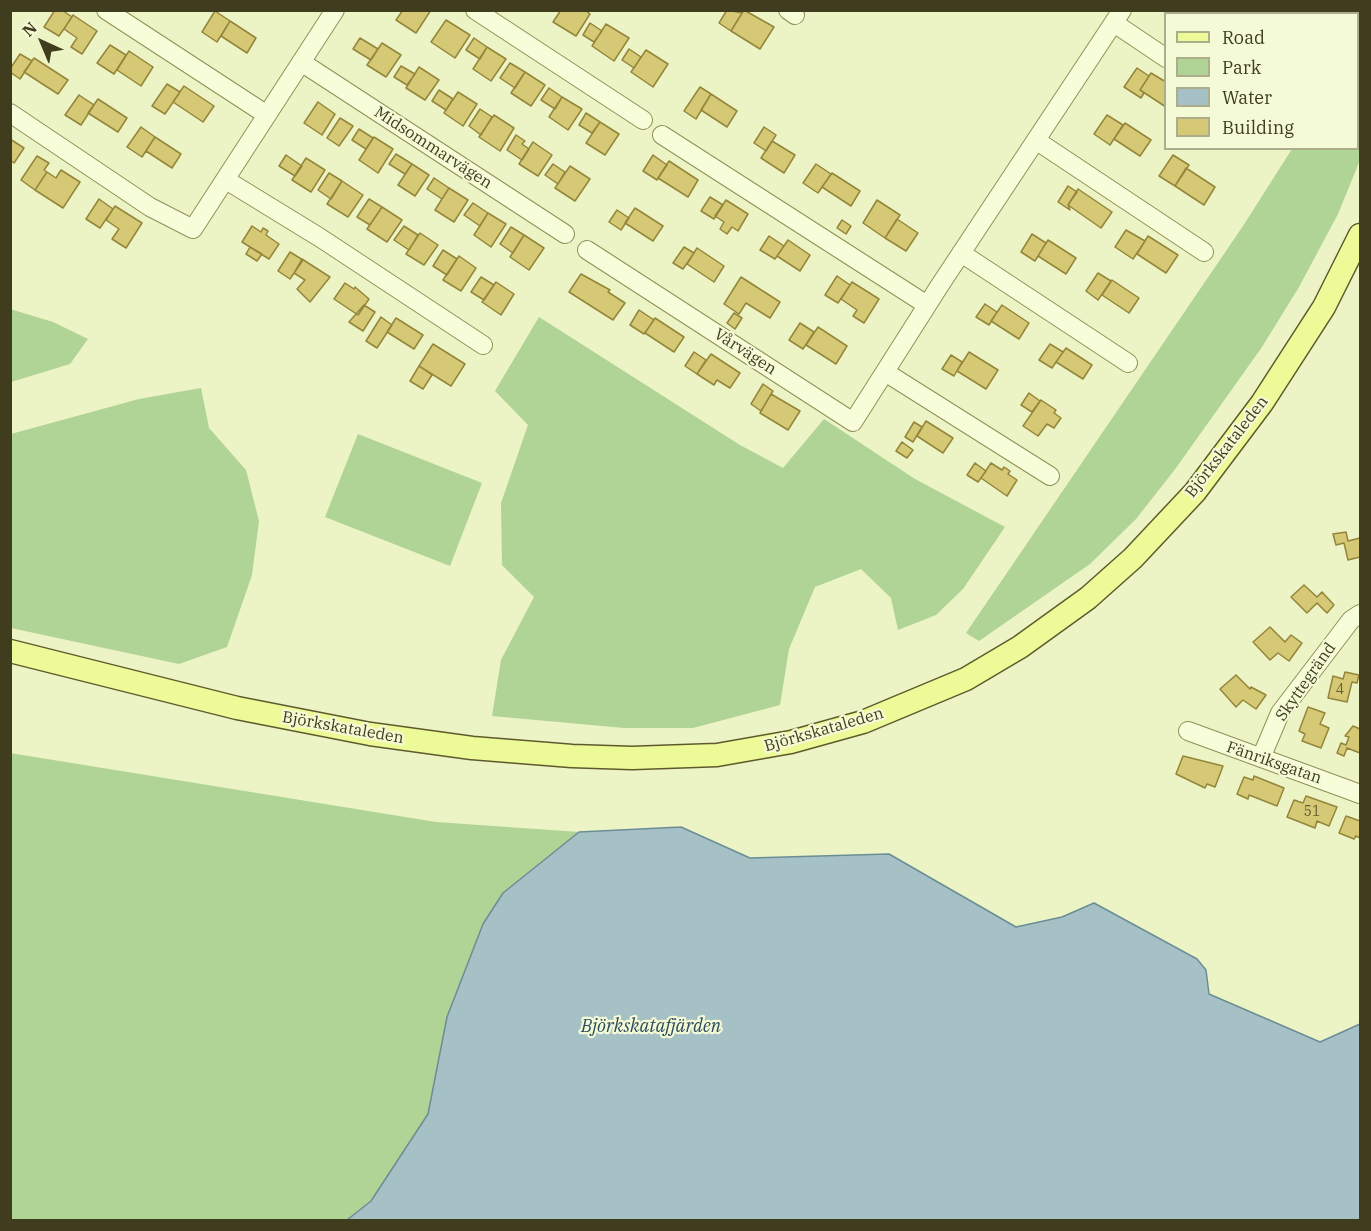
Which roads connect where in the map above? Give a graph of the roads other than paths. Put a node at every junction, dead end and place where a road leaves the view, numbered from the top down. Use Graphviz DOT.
graph roads {
  1 [pos="106,10"];
  2 [pos="335,10"];
  3 [pos="474,10"];
  4 [pos="1118,17"];
  5 [pos="1164,56"];
  6 [pos="302,62"];
  7 [pos="10,113"];
  8 [pos="267,115"];
  9 [pos="643,120"];
  10 [pos="662,135"];
  11 [pos="1036,141"];
  12 [pos="226,180"];
  13 [pos="565,234"];
  14 [pos="1360,235"];
  15 [pos="587,250"];
  16 [pos="1204,252"];
  17 [pos="961,254"];
  18 [pos="927,305"];
  19 [pos="483,345"];
  20 [pos="1128,363"];
  21 [pos="885,372"];
  22 [pos="1050,476"];
  23 [pos="1360,614"];
  24 [pos="10,651"];
  25 [pos="1188,731"];
  26 [pos="1261,758"];
  27 [pos="1360,794"];
  1 -- 8 [label="street"];
  2 -- 6 [label="street"];
  3 -- 9 [label="street"];
  4 -- 5 [label="street, Vårvägen"];
  4 -- 11 [label="street, Vårvägen"];
  6 -- 8 [label="street"];
  6 -- 13 [label="street, Midsommarvägen"];
  7 -- 12 [label="street"];
  8 -- 12 [label="street"];
  10 -- 18 [label="street"];
  11 -- 16 [label="street"];
  11 -- 17 [label="street, Vårvägen"];
  12 -- 19 [label="street"];
  14 -- 24 [label="main road, Björkskataleden"];
  15 -- 21 [label="street, Vårvägen"];
  17 -- 18 [label="street, Vårvägen"];
  17 -- 20 [label="street"];
  18 -- 21 [label="street, Vårvägen"];
  21 -- 22 [label="street"];
  23 -- 26 [label="street, Skyttegränd"];
  25 -- 26 [label="street, Fänriksgatan"];
  26 -- 27 [label="street, Fänriksgatan"];
}
